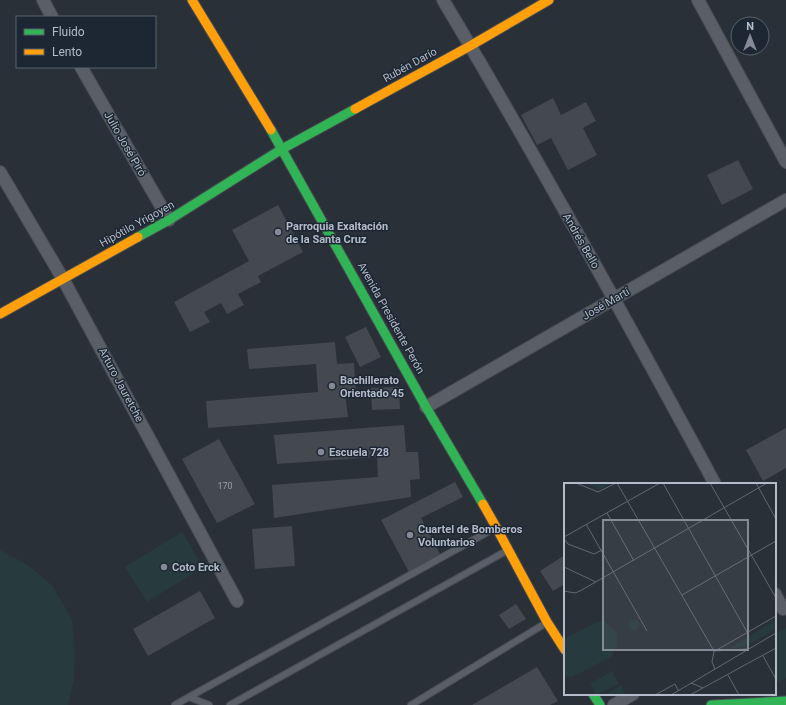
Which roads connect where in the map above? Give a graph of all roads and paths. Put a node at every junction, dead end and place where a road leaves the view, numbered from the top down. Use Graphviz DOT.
graph roads {
  1 [pos="43,0"];
  2 [pos="192,0"];
  3 [pos="443,0"];
  4 [pos="549,0"];
  5 [pos="698,0"];
  6 [pos="51,16"];
  7 [pos="470,46"];
  8 [pos="82,68"];
  9 [pos="282,149"];
  10 [pos="786,162"];
  11 [pos="0,172"];
  12 [pos="786,200"];
  13 [pos="169,220"];
  14 [pos="63,278"];
  15 [pos="614,299"];
  16 [pos="0,314"];
  17 [pos="426,407"];
  18 [pos="714,483"];
  19 [pos="496,527"];
  20 [pos="509,550"];
  21 [pos="776,597"];
  22 [pos="237,601"];
  23 [pos="781,610"];
  24 [pos="548,622"];
  25 [pos="564,648"];
  26 [pos="594,695"];
  27 [pos="631,695"];
  28 [pos="189,697"];
  29 [pos="786,701"];
  30 [pos="175,705"];
  31 [pos="209,705"];
  32 [pos="230,705"];
  33 [pos="411,705"];
  34 [pos="600,705"];
  35 [pos="614,705"];
  36 [pos="711,705"];
  37 [pos="779,705"];
  1 -- 6 [label="street"];
  2 -- 9 [label="main road, Avenida Presidente Perón"];
  3 -- 7 [label="street, Andrés Bello"];
  4 -- 7 [label="main road, Rubén Darío"];
  5 -- 10 [label="street"];
  7 -- 9 [label="main road, Rubén Darío"];
  7 -- 15 [label="street, Andrés Bello"];
  8 -- 13 [label="street, Julio José Piró"];
  9 -- 13 [label="main road, Hipótilo Yrigoyen"];
  9 -- 17 [label="main road, Avenida Presidente Perón"];
  11 -- 14 [label="street, Arturo Jauretche"];
  12 -- 15 [label="street, José Martí"];
  13 -- 14 [label="main road, Hipótilo Yrigoyen"];
  14 -- 16 [label="main road, Hipótilo Yrigoyen"];
  14 -- 22 [label="street, Arturo Jauretche"];
  15 -- 17 [label="street, José Martí"];
  15 -- 18 [label="street, Andrés Bello"];
  17 -- 19 [label="main road, Avenida Presidente Perón"];
  19 -- 20 [label="main road, Avenida Presidente Perón"];
  19 -- 28 [label="lane"];
  20 -- 24 [label="main road, Avenida Presidente Perón"];
  20 -- 32 [label="lane"];
  21 -- 23 [label="street"];
  24 -- 25 [label="main road, Avenida Presidente Perón"];
  24 -- 33 [label="lane"];
  26 -- 34 [label="main road"];
  27 -- 35 [label="street"];
  28 -- 30 [label="lane"];
  28 -- 31 [label="lane"];
  29 -- 36 [label="main road"];
  29 -- 37 [label="main road"];
}
